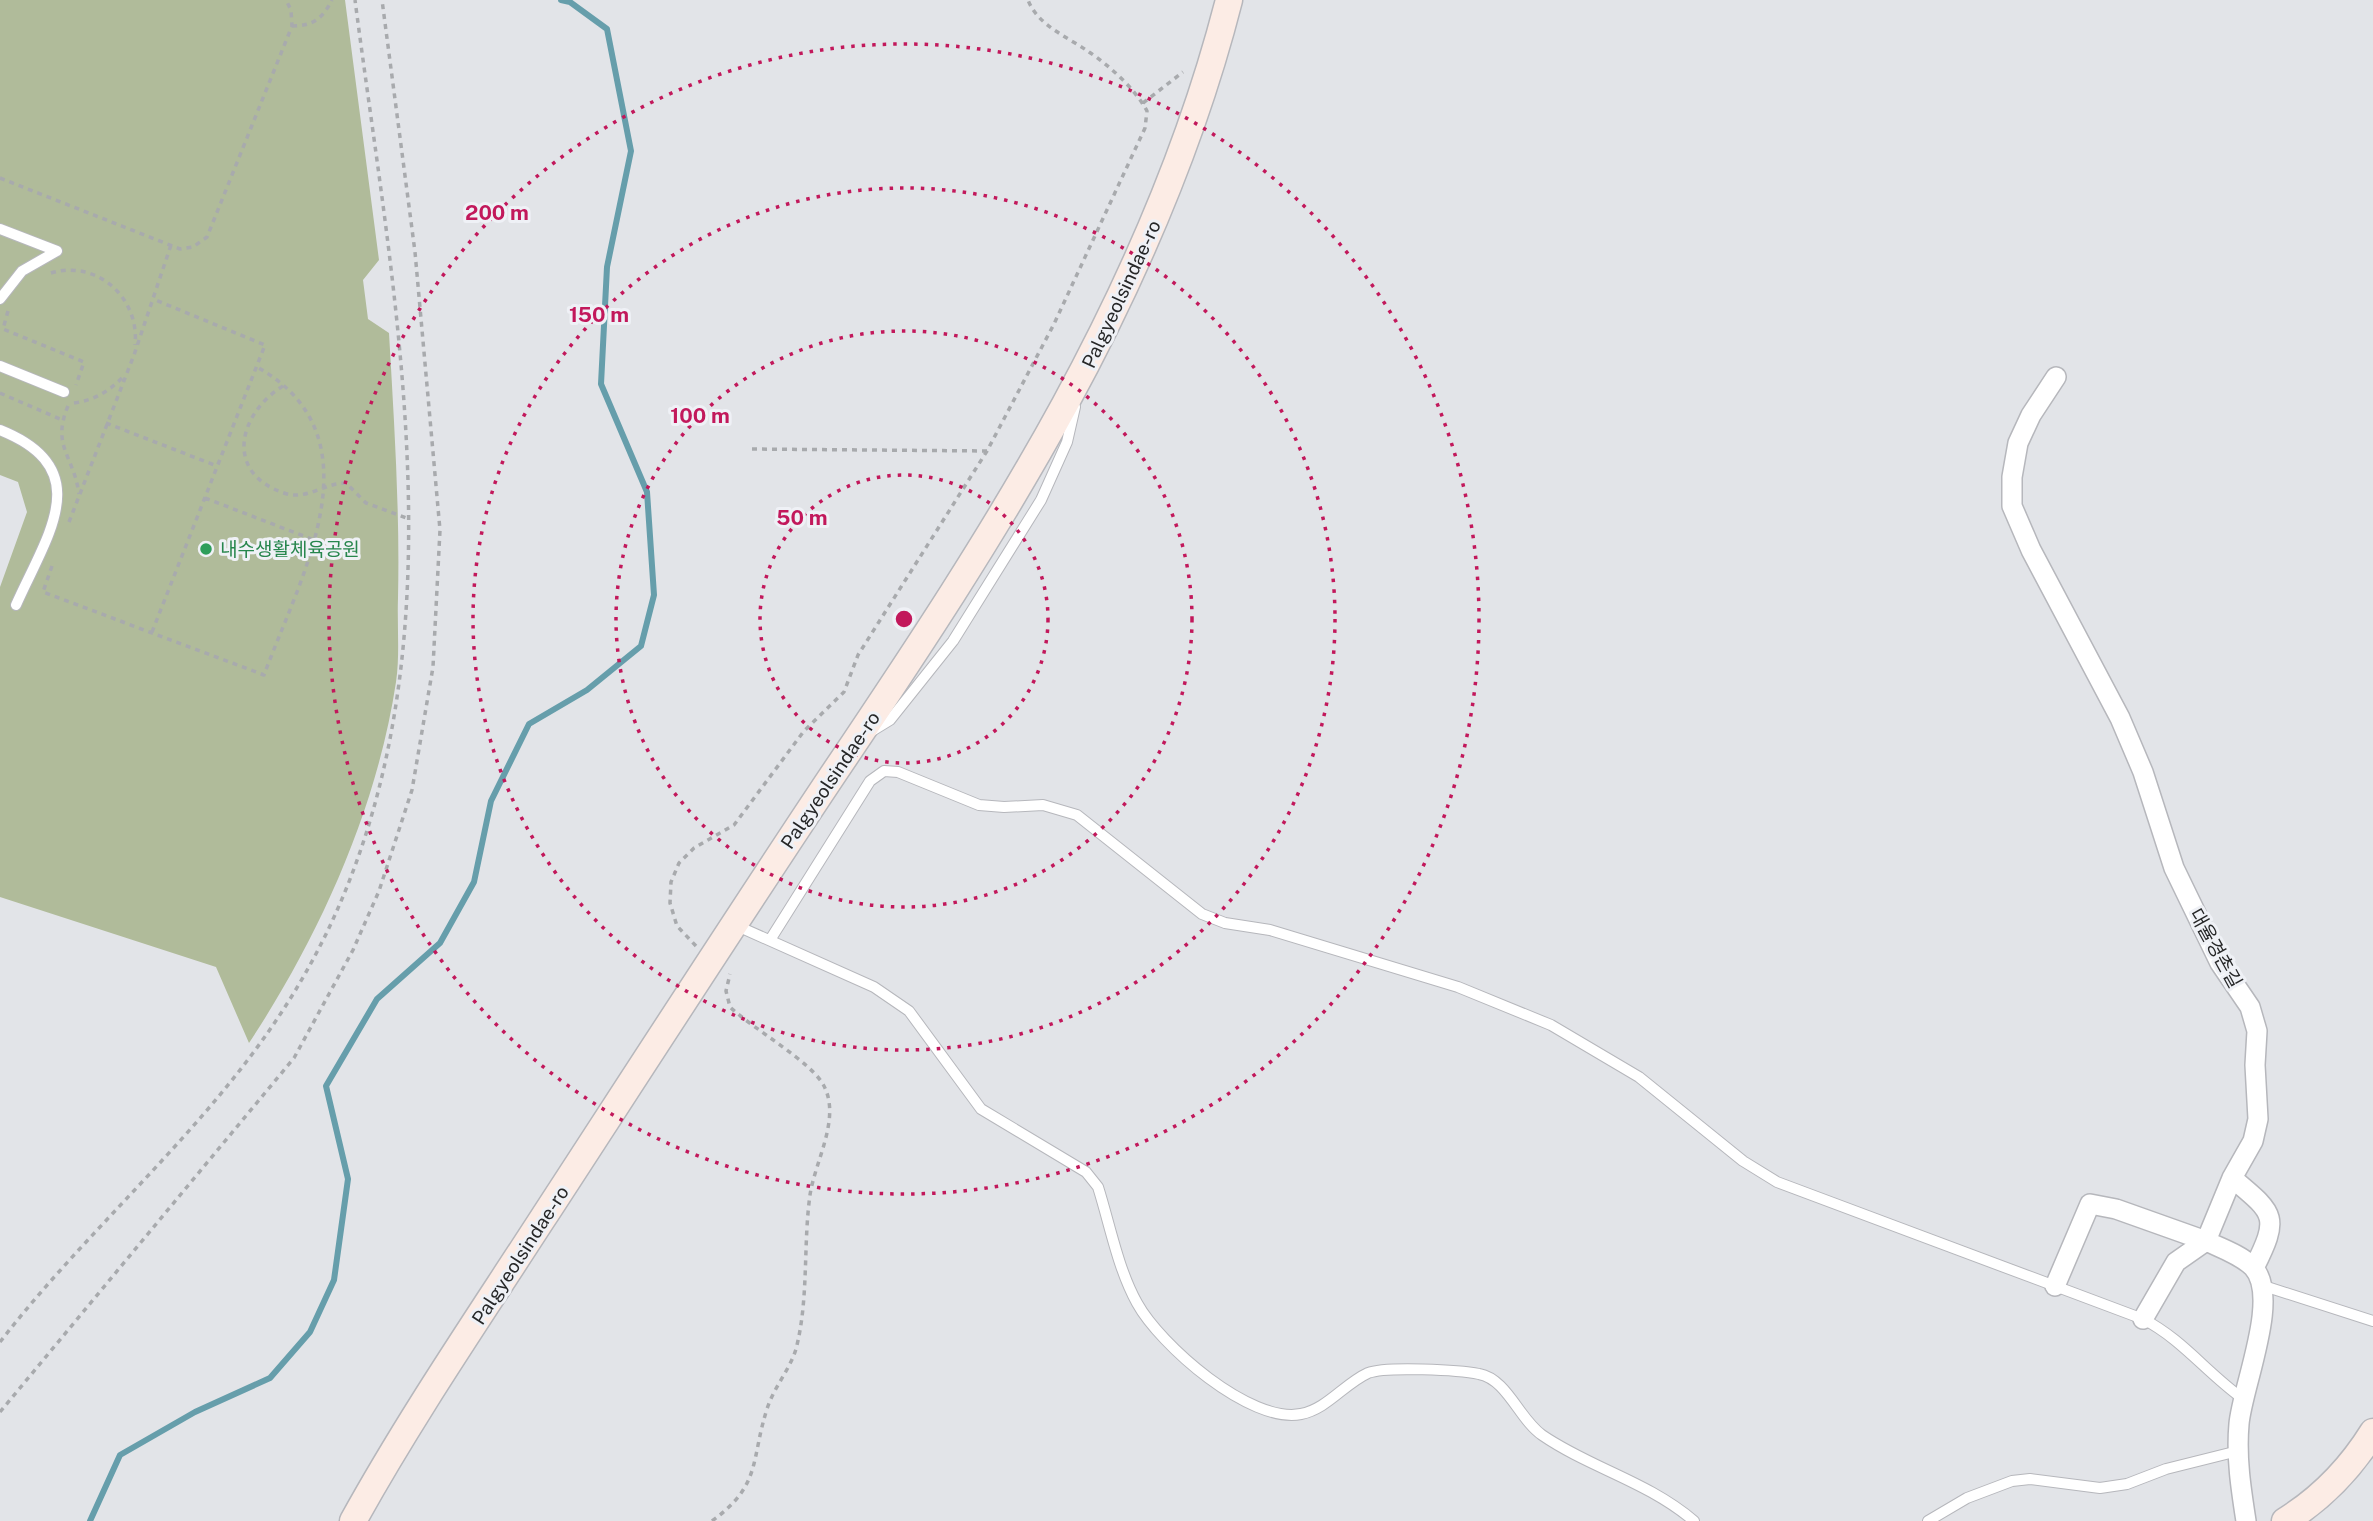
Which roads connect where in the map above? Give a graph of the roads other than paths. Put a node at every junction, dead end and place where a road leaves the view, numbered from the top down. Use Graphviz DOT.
graph roads {
  1 [pos="1229,0"];
  2 [pos="0,229"];
  3 [pos="2,293"];
  4 [pos="0,366"];
  5 [pos="2056,377"];
  6 [pos="64,392"];
  7 [pos="0,430"];
  8 [pos="16,605"];
  9 [pos="734,924"];
  10 [pos="770,940"];
  11 [pos="2232,1178"];
  12 [pos="2206,1241"];
  13 [pos="2258,1277"];
  14 [pos="2055,1286"];
  15 [pos="2143,1319"];
  16 [pos="2373,1321"];
  17 [pos="2242,1398"];
  18 [pos="2373,1432"];
  19 [pos="2238,1451"];
  20 [pos="353,1521"];
  21 [pos="1694,1521"];
  22 [pos="1928,1521"];
  23 [pos="2246,1521"];
  24 [pos="2285,1521"];
  1 -- 9 [label="main road, Palgyeolsindae-ro"];
  2 -- 3 [label="lane"];
  4 -- 6 [label="lane"];
  5 -- 11 [label="street, 대율경촌길"];
  7 -- 8 [label="lane"];
  9 -- 10 [label="lane"];
  9 -- 20 [label="main road, Palgyeolsindae-ro"];
  10 -- 14 [label="lane"];
  10 -- 21 [label="lane"];
  11 -- 12 [label="street, 대율경촌길"];
  11 -- 13 [label="street"];
  12 -- 13 [label="street"];
  12 -- 14 [label="street"];
  12 -- 15 [label="street"];
  13 -- 16 [label="lane"];
  13 -- 17 [label="street"];
  14 -- 15 [label="lane"];
  15 -- 17 [label="lane"];
  17 -- 19 [label="street"];
  18 -- 24 [label="main road"];
  19 -- 22 [label="lane"];
  19 -- 23 [label="street"];
}
